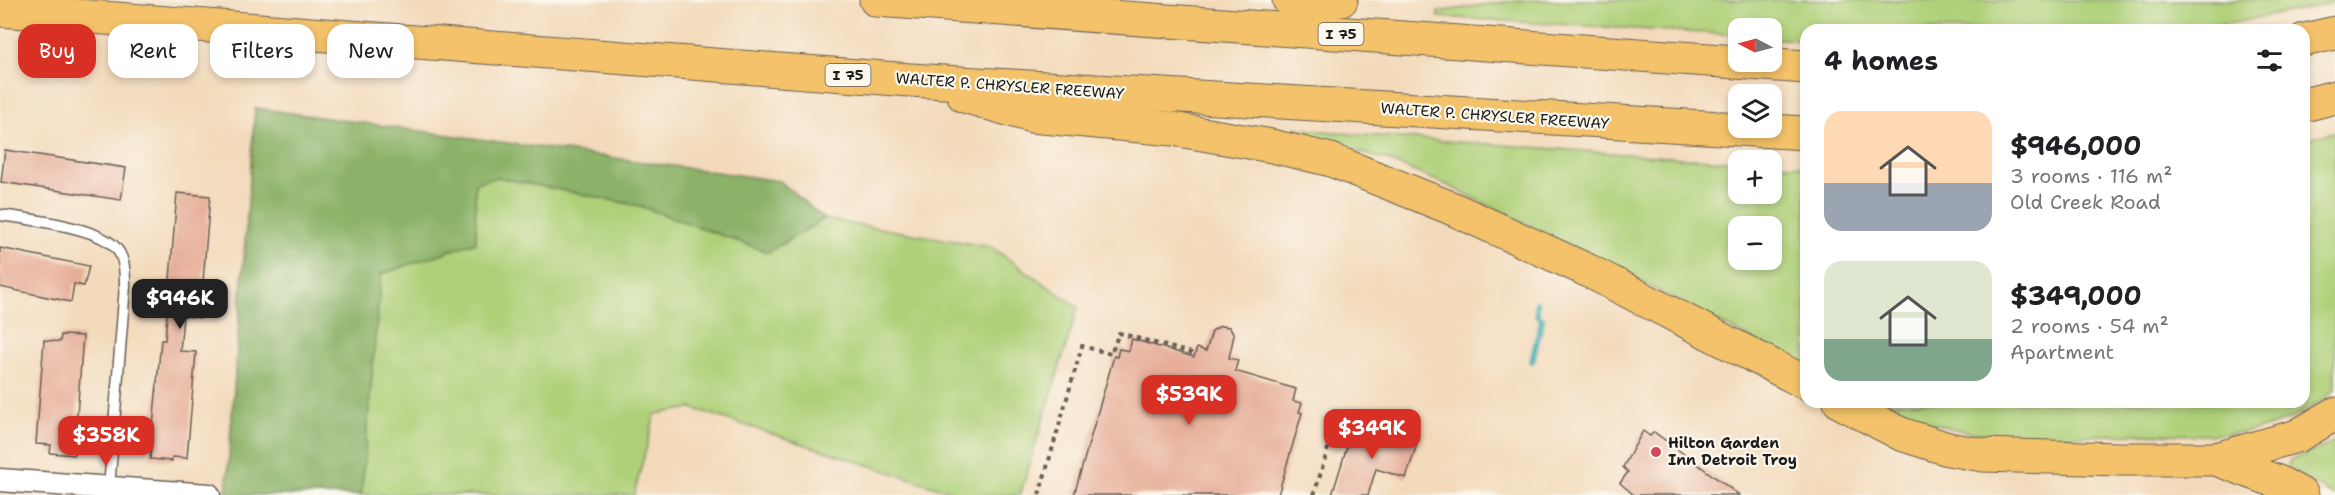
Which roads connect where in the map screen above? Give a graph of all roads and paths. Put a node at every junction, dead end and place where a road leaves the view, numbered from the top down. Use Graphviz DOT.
graph roads {
  1 [pos="876,0"];
  2 [pos="1289,0"];
  3 [pos="1341,0"];
  4 [pos="0,10"];
  5 [pos="2335,33"];
  6 [pos="2310,39"];
  7 [pos="1800,67"];
  8 [pos="910,80"];
  9 [pos="2335,97"];
  10 [pos="2310,103"];
  11 [pos="1800,133"];
  12 [pos="0,215"];
  13 [pos="1195,354"];
  14 [pos="1800,380"];
  15 [pos="1851,408"];
  16 [pos="2335,414"];
  17 [pos="1336,422"];
  18 [pos="2216,459"];
  19 [pos="0,480"];
  20 [pos="109,488"];
  21 [pos="208,495"];
  22 [pos="1039,495"];
  23 [pos="1314,495"];
  24 [pos="2302,495"];
  1 -- 7 [label="highway, I 75"];
  2 -- 3 [label="highway"];
  4 -- 8 [label="highway, WALTER P. CHRYSLER FREEWAY / I 75"];
  5 -- 6 [label="highway"];
  8 -- 11 [label="highway, WALTER P. CHRYSLER FREEWAY / I 75"];
  8 -- 14 [label="highway"];
  9 -- 10 [label="highway"];
  12 -- 20 [label="lane"];
  13 -- 22 [label="path"];
  15 -- 18 [label="highway"];
  16 -- 18 [label="highway"];
  17 -- 23 [label="path"];
  18 -- 24 [label="highway"];
  19 -- 20 [label="street"];
  20 -- 21 [label="street"];
}
